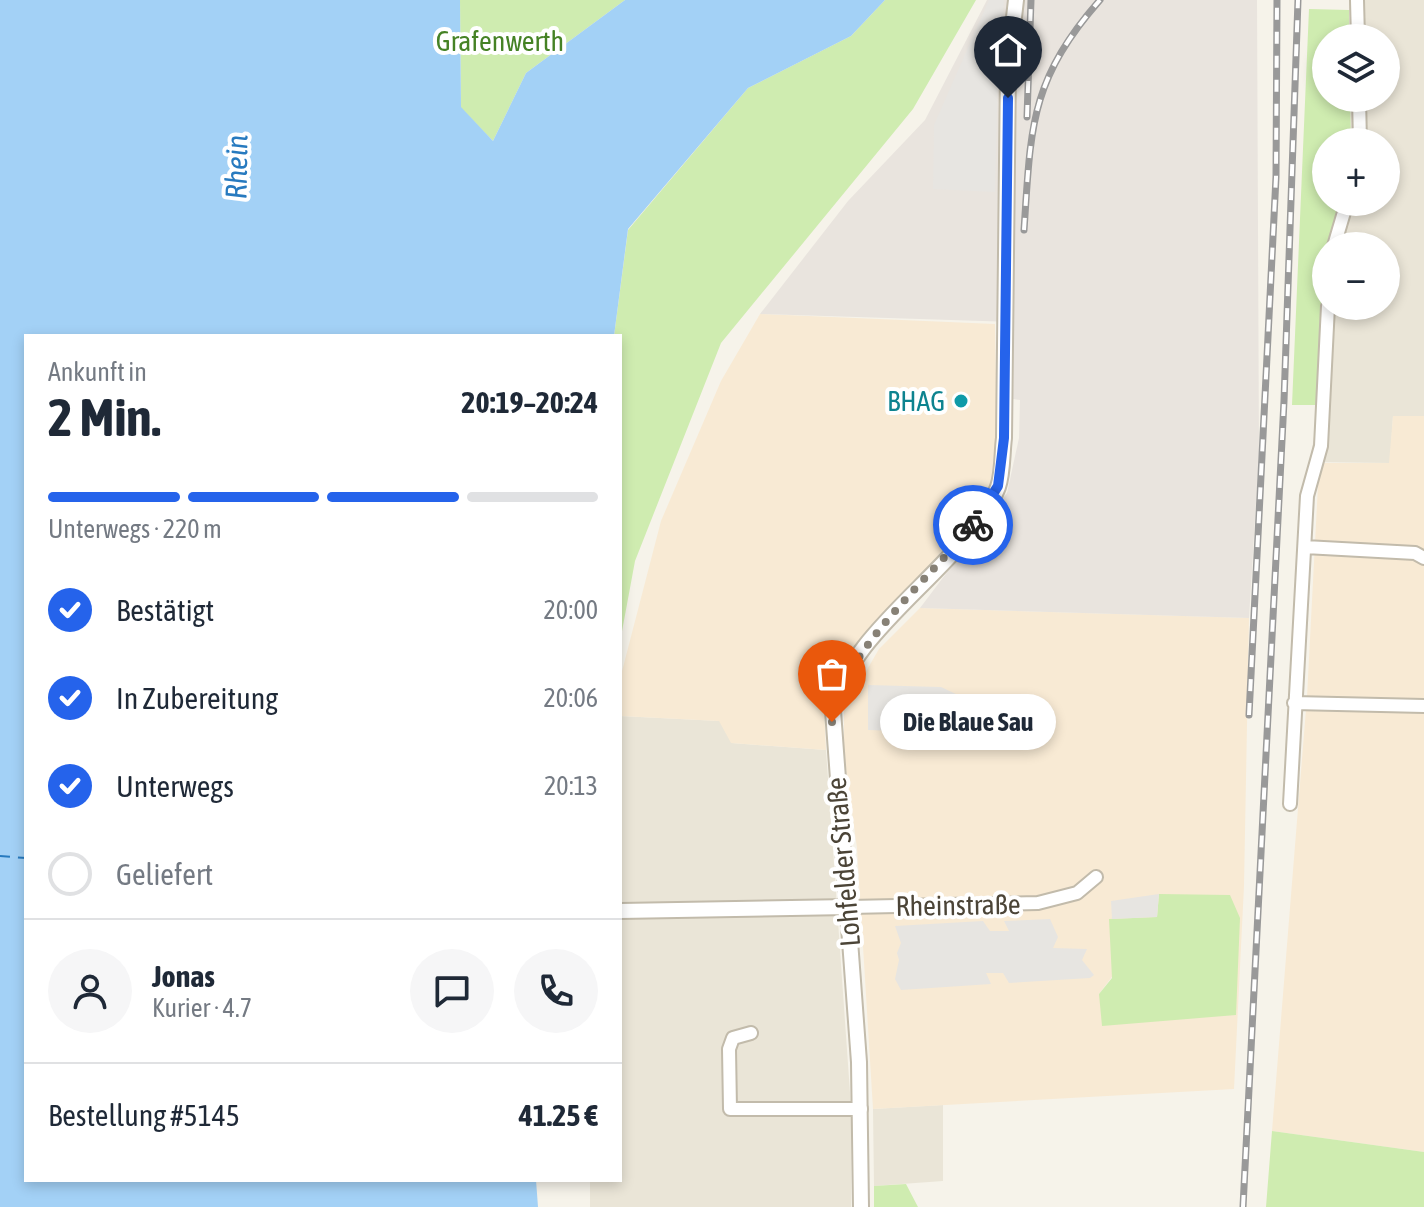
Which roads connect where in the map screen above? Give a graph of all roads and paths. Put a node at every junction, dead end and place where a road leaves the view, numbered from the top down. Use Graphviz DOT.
graph roads {
  1 [pos="1016,0"];
  2 [pos="1357,0"];
  3 [pos="1358,24"];
  4 [pos="1327,320"];
  5 [pos="1305,547"];
  6 [pos="1424,558"];
  7 [pos="1294,703"];
  8 [pos="1424,706"];
  9 [pos="1290,804"];
  10 [pos="1096,877"];
  11 [pos="849,907"];
  12 [pos="622,911"];
  13 [pos="751,1033"];
  14 [pos="861,1109"];
  15 [pos="861,1207"];
  1 -- 11 [label="street, Lohfelder Straße"];
  2 -- 3 [label="street"];
  4 -- 5 [label="street"];
  5 -- 6 [label="street"];
  5 -- 7 [label="street"];
  7 -- 8 [label="street"];
  7 -- 9 [label="street"];
  10 -- 11 [label="street, Rheinstraße"];
  11 -- 12 [label="street, Rheinstraße"];
  11 -- 14 [label="street, Lohfelder Straße"];
  13 -- 14 [label="street"];
  14 -- 15 [label="street, Lohfelder Straße"];
}
